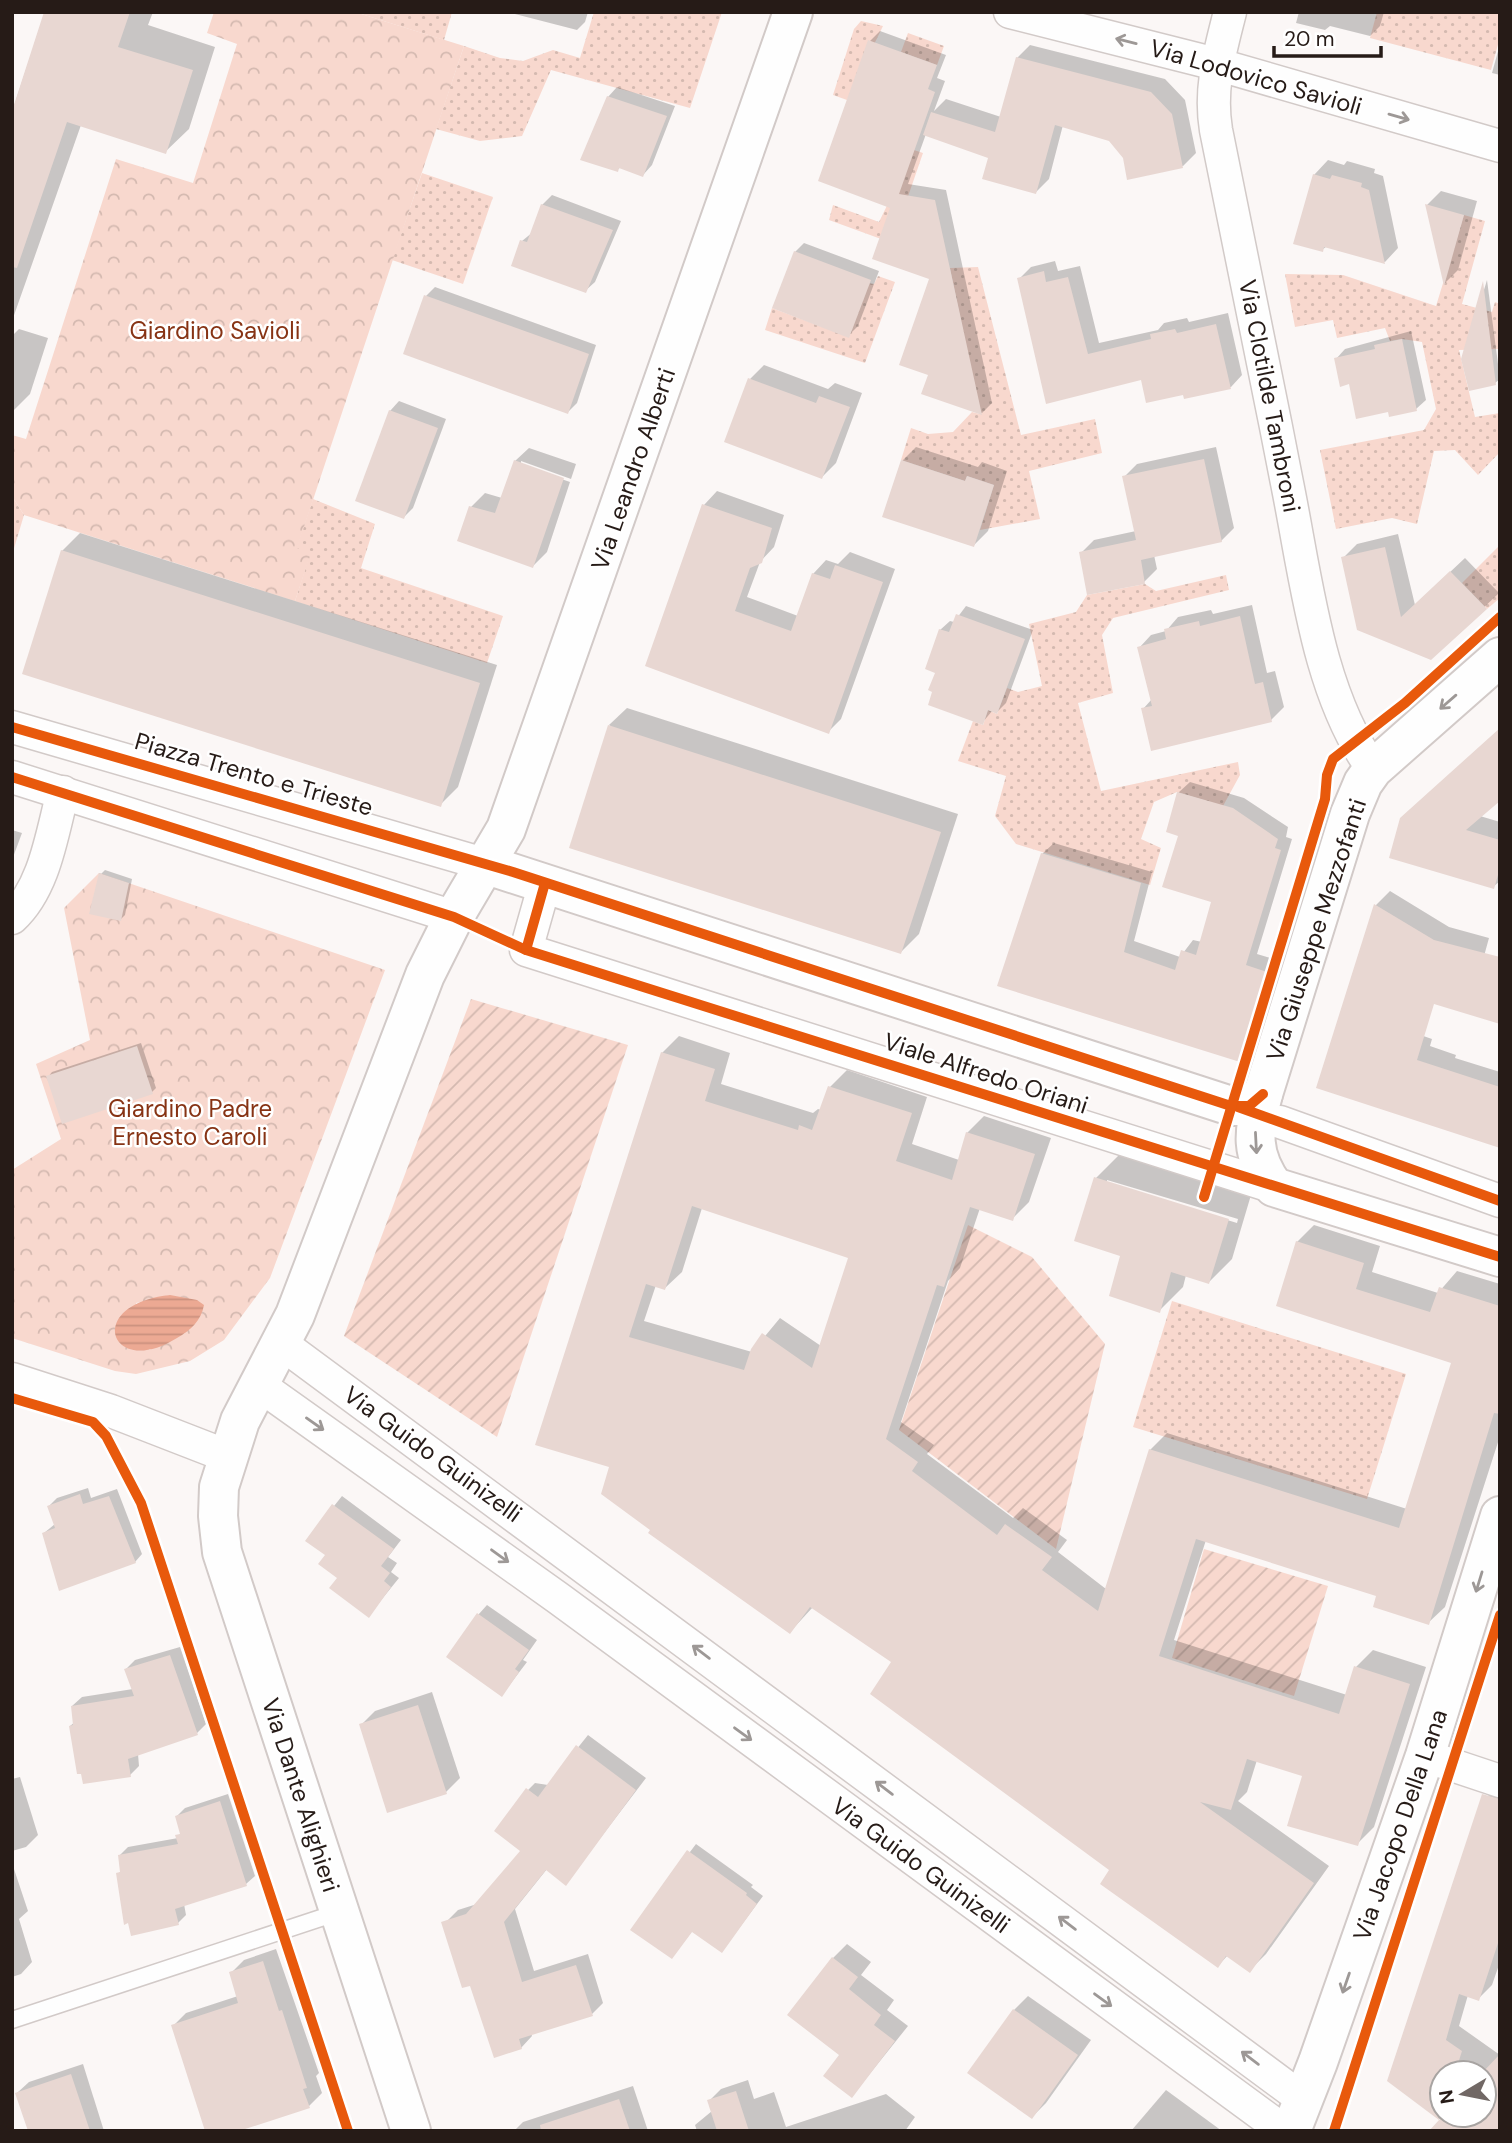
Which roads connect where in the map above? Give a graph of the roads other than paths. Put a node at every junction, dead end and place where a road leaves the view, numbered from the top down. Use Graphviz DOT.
graph roads {
  1 [pos="793,12"];
  2 [pos="1010,12"];
  3 [pos="1230,12"];
  4 [pos="1216,64"];
  5 [pos="1500,146"];
  6 [pos="1500,657"];
  7 [pos="12,727"];
  8 [pos="1373,769"];
  9 [pos="12,777"];
  10 [pos="63,792"];
  11 [pos="484,864"];
  12 [pos="545,883"];
  13 [pos="454,917"];
  14 [pos="12,918"];
  15 [pos="1271,1108"];
  16 [pos="1274,1187"];
  17 [pos="1500,1201"];
  18 [pos="1500,1257"];
  19 [pos="282,1344"];
  20 [pos="12,1379"];
  21 [pos="259,1385"];
  22 [pos="227,1456"];
  23 [pos="1500,1516"];
  24 [pos="570,1581"];
  25 [pos="1425,1756"];
  26 [pos="1500,1781"];
  27 [pos="339,1912"];
  28 [pos="12,2020"];
  29 [pos="1293,2121"];
  30 [pos="411,2131"];
  1 -- 11 [label="street, Via Leandro Alberti"];
  4 -- 2 [label="street, Via Lodovico Savioli, one-way"];
  3 -- 4 [label="street, Via Clotilde Tambroni"];
  4 -- 5 [label="street, Via Lodovico Savioli, one-way"];
  4 -- 8 [label="street, Via Clotilde Tambroni"];
  6 -- 8 [label="street, Via Giuseppe Mezzofanti, one-way"];
  7 -- 11 [label="street, Piazza Trento e Trieste"];
  8 -- 15 [label="street, Via Giuseppe Mezzofanti"];
  9 -- 10 [label="street"];
  10 -- 13 [label="street"];
  10 -- 14 [label="street"];
  11 -- 12 [label="street, Viale Alfredo Oriani"];
  11 -- 13 [label="street, Via Leandro Alberti"];
  12 -- 15 [label="street, Viale Alfredo Oriani"];
  12 -- 16 [label="street, Viale Alfredo Oriani"];
  13 -- 19 [label="street"];
  15 -- 16 [label="street, Via Giuseppe Mezzofanti, one-way"];
  15 -- 17 [label="street"];
  16 -- 18 [label="street, Viale Alfredo Oriani"];
  19 -- 21 [label="street"];
  19 -- 24 [label="street, Via Guido Guinizelli"];
  20 -- 22 [label="street"];
  21 -- 22 [label="street"];
  21 -- 24 [label="street, Via Guido Guinizelli, one-way"];
  22 -- 27 [label="street, Via Dante Alighieri"];
  23 -- 25 [label="street, Via Jacopo Della Lana, one-way"];
  29 -- 24 [label="street, Via Guido Guinizelli, one-way"];
  24 -- 29 [label="street, Via Guido Guinizelli, one-way"];
  25 -- 26 [label="street"];
  25 -- 29 [label="street, Via Jacopo Della Lana, one-way"];
  27 -- 28 [label="lane"];
  27 -- 30 [label="street, Via Dante Alighieri"];
}
